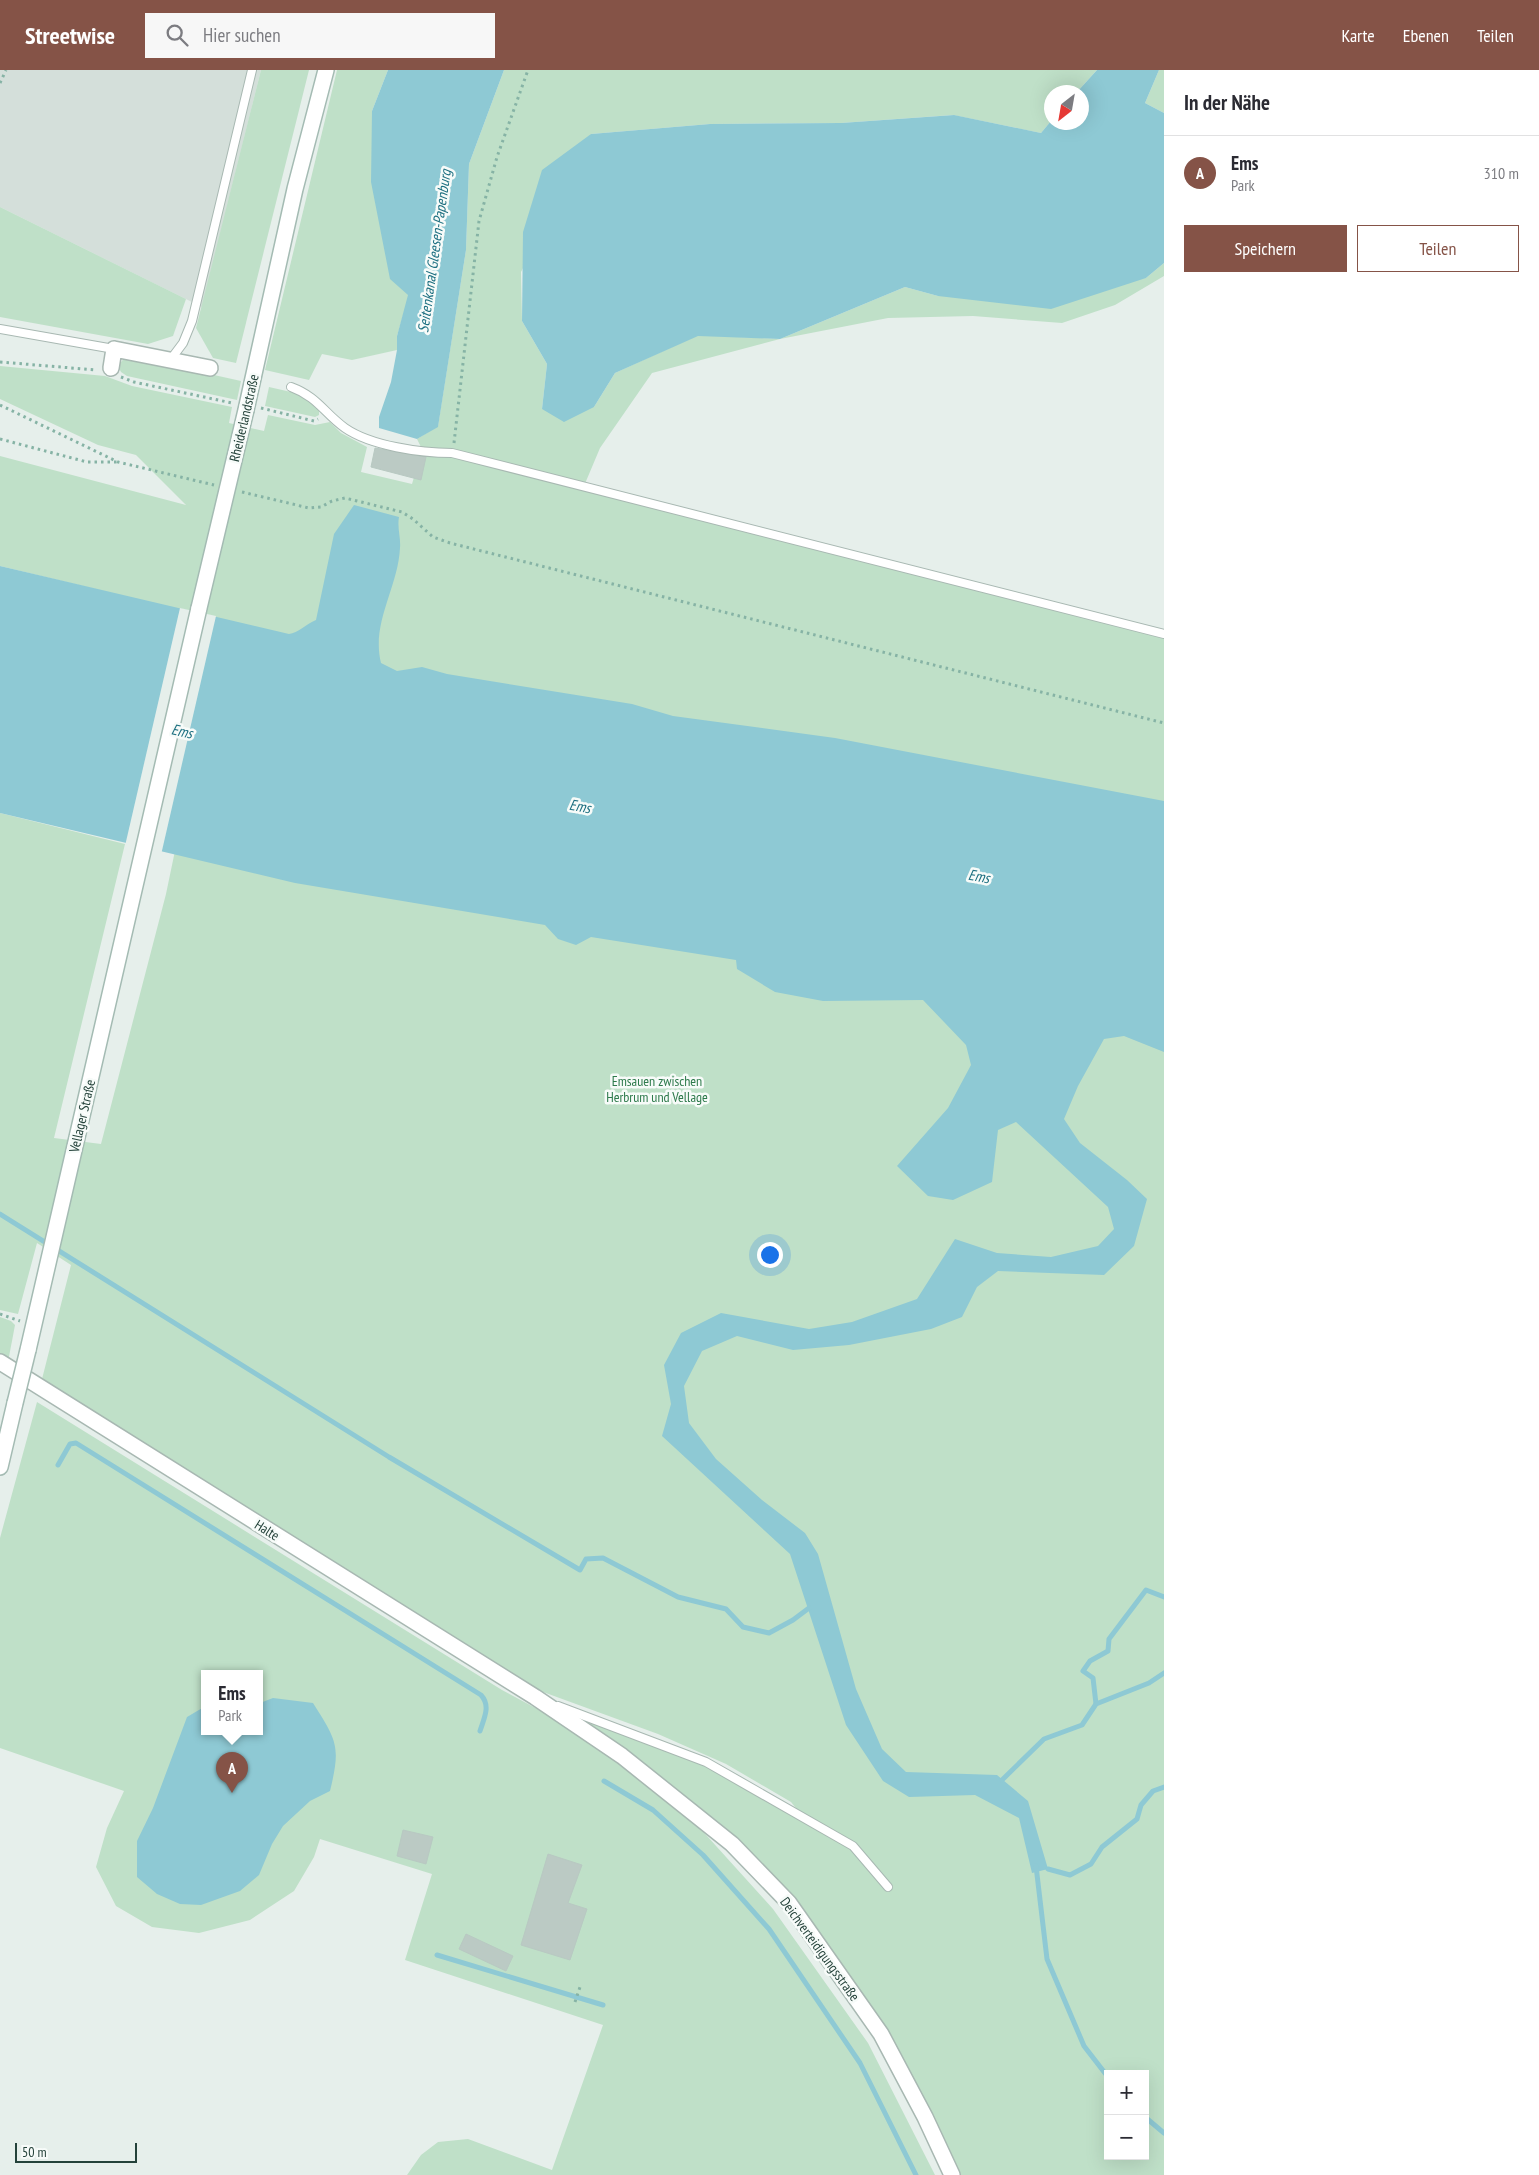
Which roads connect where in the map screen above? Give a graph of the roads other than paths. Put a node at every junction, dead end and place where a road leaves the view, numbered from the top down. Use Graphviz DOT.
graph roads {
  1 [pos="252,70"];
  2 [pos="326,70"];
  3 [pos="0,329"];
  4 [pos="114,349"];
  5 [pos="171,359"];
  6 [pos="111,368"];
  7 [pos="210,368"];
  8 [pos="291,387"];
  9 [pos="1164,634"];
  10 [pos="164,766"];
  11 [pos="0,1362"];
  12 [pos="0,1467"];
  13 [pos="535,1697"];
  14 [pos="888,1887"];
  15 [pos="952,2175"];
  1 -- 5 [label="lane"];
  2 -- 10 [label="main road, Rheiderlandstraße, bridge"];
  3 -- 4 [label="lane"];
  4 -- 5 [label="main road"];
  4 -- 6 [label="main road"];
  5 -- 7 [label="main road"];
  8 -- 9 [label="lane"];
  10 -- 12 [label="main road, Vellager Straße, bridge"];
  11 -- 13 [label="main road, Halte"];
  13 -- 14 [label="lane"];
  13 -- 15 [label="main road, Deichverteidigungsstraße"];
}
